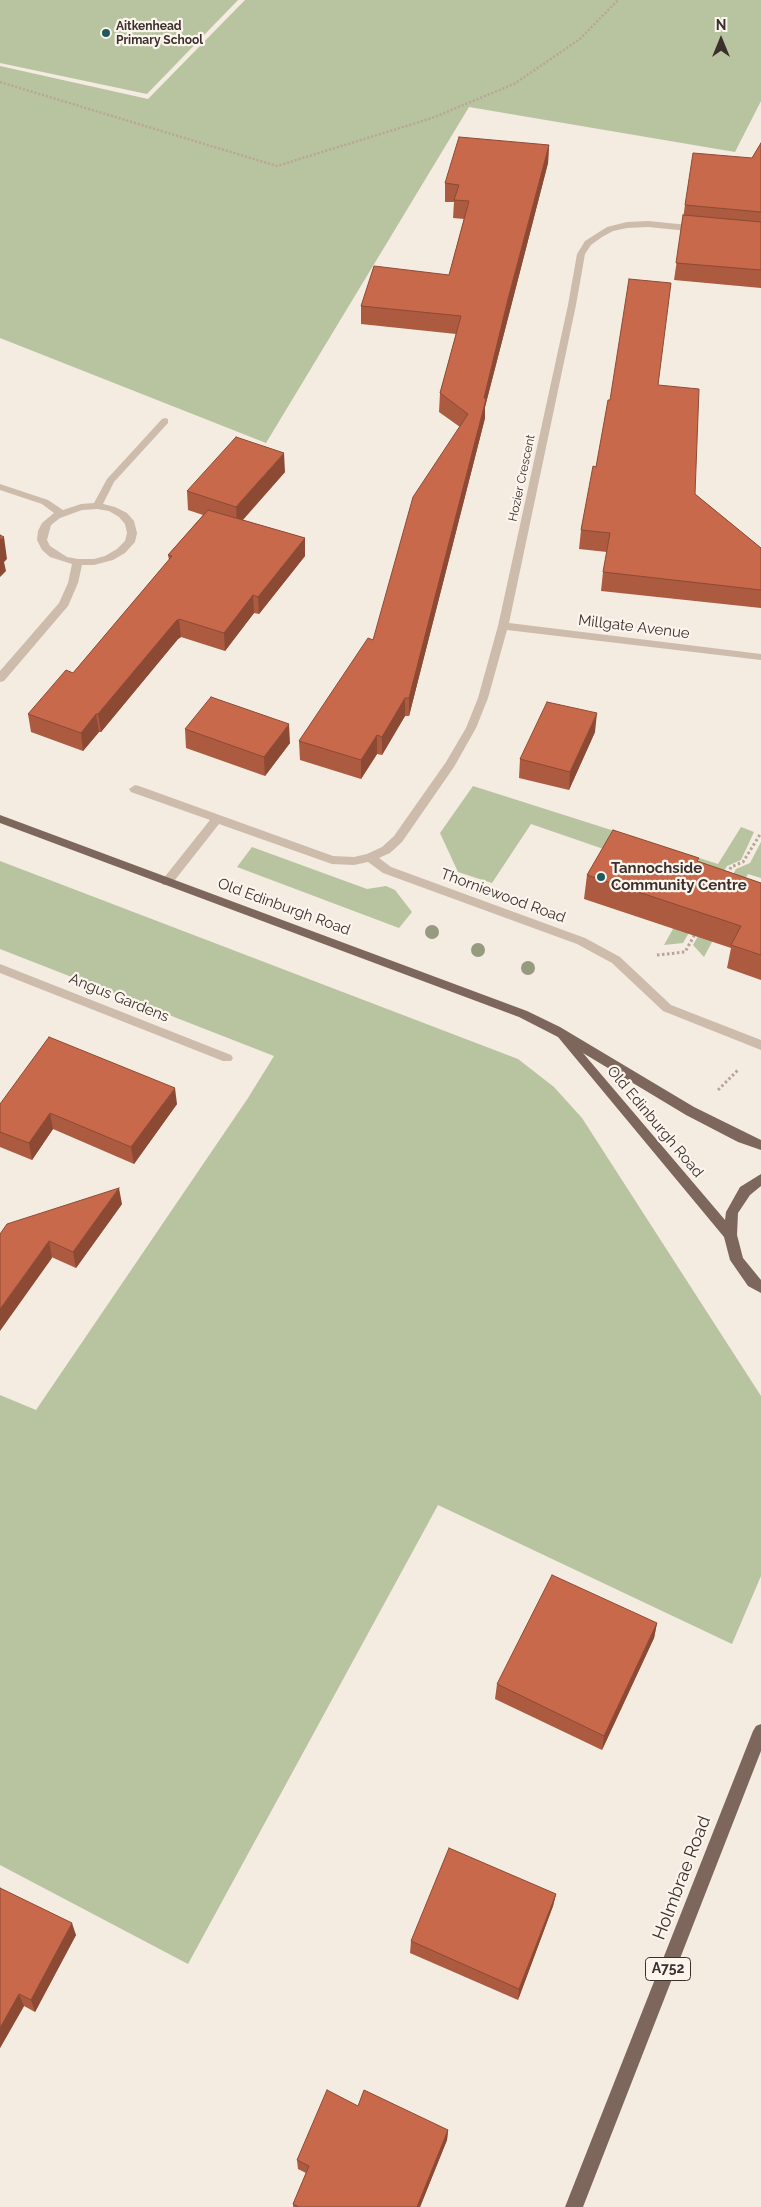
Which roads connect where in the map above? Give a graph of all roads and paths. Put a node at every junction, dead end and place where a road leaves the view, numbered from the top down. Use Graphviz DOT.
graph roads {
  1 [pos="618,0"];
  2 [pos="0,82"];
  3 [pos="704,230"];
  4 [pos="165,421"];
  5 [pos="0,487"];
  6 [pos="97,506"];
  7 [pos="61,513"];
  8 [pos="78,562"];
  9 [pos="503,626"];
  10 [pos="761,657"];
  11 [pos="0,678"];
  12 [pos="135,790"];
  13 [pos="217,818"];
  14 [pos="0,819"];
  15 [pos="761,833"];
  16 [pos="370,858"];
  17 [pos="727,876"];
  18 [pos="168,882"];
  19 [pos="699,927"];
  20 [pos="616,960"];
  21 [pos="0,968"];
  22 [pos="556,1030"];
  23 [pos="761,1045"];
  24 [pos="227,1058"];
  25 [pos="761,1145"];
  26 [pos="761,1179"];
  27 [pos="730,1235"];
  28 [pos="757,1284"];
  29 [pos="761,1297"];
  30 [pos="761,1731"];
  31 [pos="574,2207"];
  1 -- 2 [label="path"];
  3 -- 9 [label="street, Hozier Crescent"];
  4 -- 6 [label="street"];
  5 -- 7 [label="street"];
  6 -- 7 [label="street"];
  6 -- 8 [label="street"];
  7 -- 8 [label="street"];
  8 -- 11 [label="street"];
  9 -- 10 [label="street, Millgate Avenue"];
  9 -- 16 [label="street, Hozier Crescent"];
  12 -- 13 [label="street"];
  13 -- 16 [label="street"];
  13 -- 18 [label="street"];
  14 -- 18 [label="main road, Old Edinburgh Road"];
  15 -- 17 [label="path"];
  16 -- 20 [label="street, Thorniewood Road"];
  18 -- 22 [label="main road, Old Edinburgh Road"];
  19 -- 20 [label="path"];
  20 -- 23 [label="street, Thorniewood Road"];
  21 -- 24 [label="street, Angus Gardens"];
  22 -- 25 [label="main road, Old Edinburgh Road"];
  22 -- 27 [label="main road, Old Edinburgh Road"];
  26 -- 27 [label="main road"];
  27 -- 28 [label="main road"];
  28 -- 29 [label="main road"];
  30 -- 31 [label="main road, Holmbrae Road / A752"];
}
